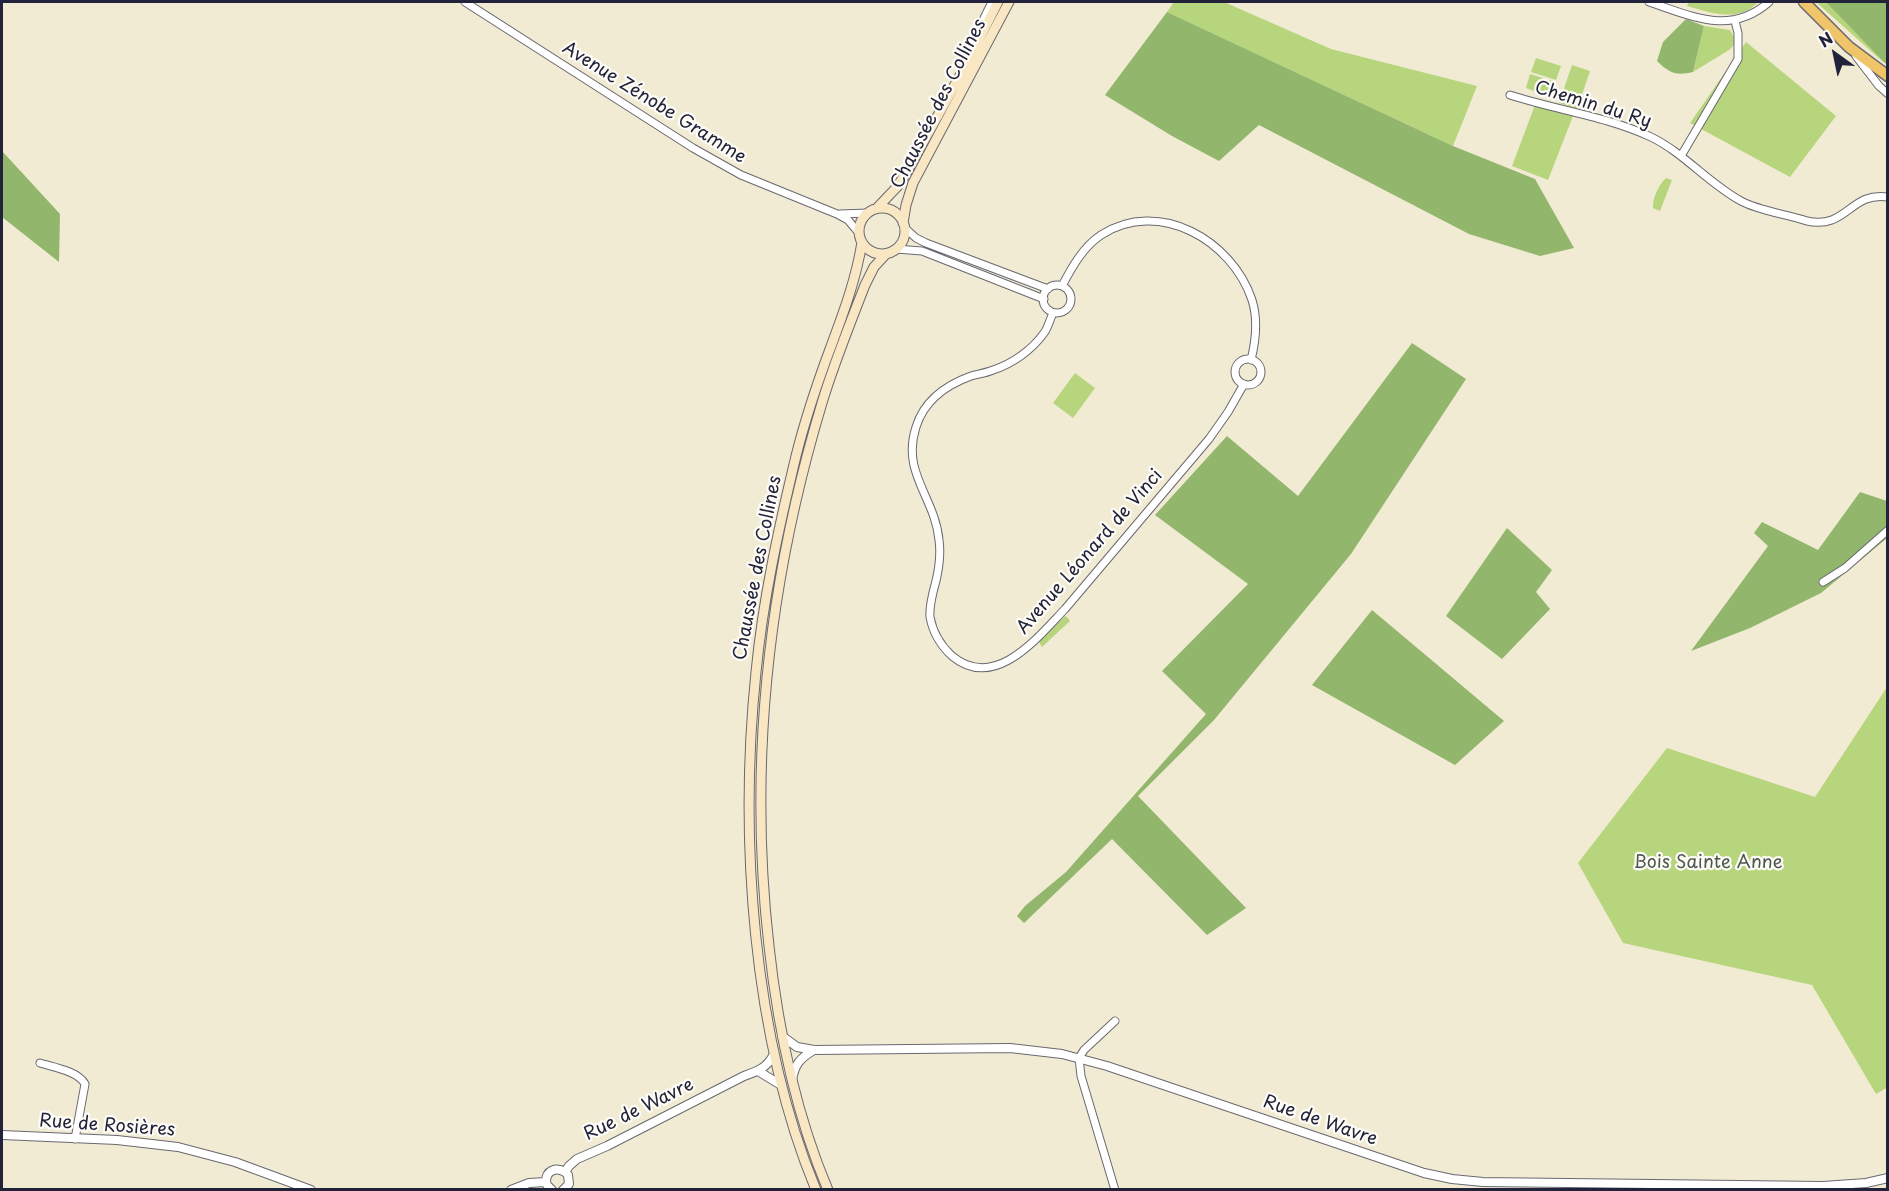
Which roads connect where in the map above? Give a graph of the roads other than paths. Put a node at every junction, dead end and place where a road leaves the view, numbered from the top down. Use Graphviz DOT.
graph roads {
  1 [pos="465,2"];
  2 [pos="992,2"];
  3 [pos="998,2"];
  4 [pos="1010,2"];
  5 [pos="1649,2"];
  6 [pos="1769,2"];
  7 [pos="1804,2"];
  8 [pos="1735,21"];
  9 [pos="979,39"];
  10 [pos="1849,47"];
  11 [pos="1887,76"];
  12 [pos="1887,94"];
  13 [pos="1510,95"];
  14 [pos="1681,156"];
  15 [pos="1887,197"];
  16 [pos="872,211"];
  17 [pos="837,214"];
  18 [pos="904,225"];
  19 [pos="861,238"];
  20 [pos="896,249"];
  21 [pos="886,254"];
  22 [pos="1062,286"];
  23 [pos="1048,289"];
  24 [pos="1044,299"];
  25 [pos="1053,312"];
  26 [pos="1251,360"];
  27 [pos="1244,384"];
  28 [pos="1887,530"];
  29 [pos="1823,582"];
  30 [pos="1115,1021"];
  31 [pos="782,1036"];
  32 [pos="814,1050"];
  33 [pos="774,1054"];
  34 [pos="1079,1058"];
  35 [pos="40,1063"];
  36 [pos="758,1071"];
  37 [pos="792,1084"];
  38 [pos="782,1085"];
  39 [pos="2,1135"];
  40 [pos="75,1139"];
  41 [pos="565,1172"];
  42 [pos="1887,1178"];
  43 [pos="546,1182"];
  44 [pos="1744,1187"];
  45 [pos="566,1189"];
  46 [pos="311,1190"];
  47 [pos="511,1190"];
  48 [pos="552,1190"];
  49 [pos="816,1190"];
  50 [pos="828,1190"];
  51 [pos="1115,1190"];
  1 -- 17 [label="street, Avenue Zénobe Gramme"];
  2 -- 9 [label="street"];
  3 -- 9 [label="main road, Chaussée des Collines"];
  4 -- 18 [label="main road, Chaussée des Collines"];
  5 -- 8 [label="street"];
  6 -- 8 [label="street"];
  7 -- 10 [label="main road"];
  8 -- 14 [label="street"];
  9 -- 16 [label="main road, Chaussée des Collines"];
  10 -- 11 [label="main road"];
  10 -- 12 [label="street"];
  13 -- 14 [label="street, Chemin du Ry"];
  14 -- 15 [label="street, Chemin du Ry"];
  16 -- 17 [label="street, Avenue Zénobe Gramme"];
  16 -- 18 [label="main road"];
  16 -- 19 [label="main road"];
  17 -- 19 [label="street, Avenue Zénobe Gramme"];
  18 -- 20 [label="main road"];
  18 -- 23 [label="street"];
  19 -- 21 [label="main road"];
  19 -- 33 [label="main road, Chaussée des Collines"];
  20 -- 21 [label="main road"];
  20 -- 24 [label="street"];
  21 -- 31 [label="main road, Chaussée des Collines"];
  22 -- 23 [label="street"];
  22 -- 25 [label="street, Avenue Léonard de Vinci"];
  22 -- 26 [label="street, Avenue Léonard de Vinci"];
  23 -- 24 [label="street"];
  24 -- 25 [label="street"];
  25 -- 27 [label="street, Avenue Léonard de Vinci"];
  26 -- 27 [label="street, Avenue Léonard de Vinci"];
  26 -- 27 [label="street, Avenue Léonard de Vinci"];
  28 -- 29 [label="street"];
  30 -- 34 [label="street"];
  31 -- 32 [label="street, Rue de Wavre"];
  31 -- 37 [label="main road, Chaussée des Collines"];
  32 -- 34 [label="street, Rue de Wavre"];
  32 -- 37 [label="street"];
  33 -- 36 [label="street, Rue de Wavre"];
  33 -- 38 [label="main road, Chaussée des Collines"];
  34 -- 44 [label="street, Rue de Wavre"];
  34 -- 51 [label="street"];
  35 -- 40 [label="street"];
  36 -- 38 [label="street"];
  36 -- 41 [label="street, Rue de Wavre"];
  37 -- 50 [label="main road"];
  38 -- 49 [label="main road, Chaussée des Collines"];
  39 -- 40 [label="street, Rue de Rosières"];
  40 -- 46 [label="street, Rue de Rosières"];
  41 -- 43 [label="street, Rue de Wavre"];
  41 -- 45 [label="street"];
  42 -- 44 [label="street, Rue de Wavre"];
  43 -- 47 [label="street"];
  43 -- 48 [label="street"];
}
